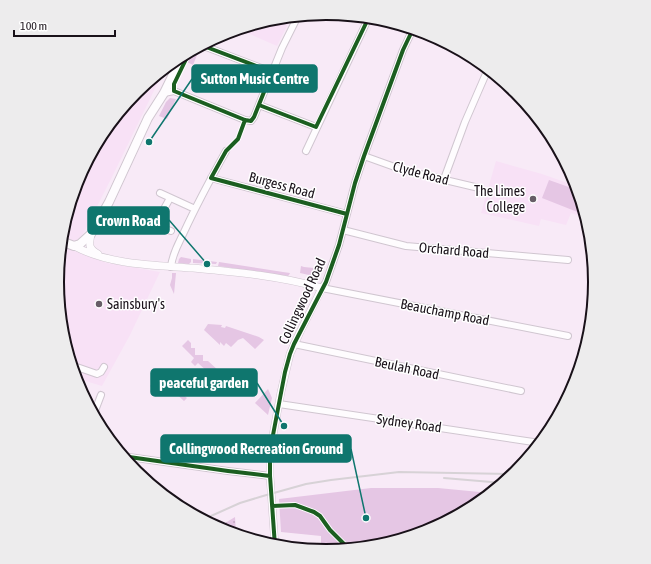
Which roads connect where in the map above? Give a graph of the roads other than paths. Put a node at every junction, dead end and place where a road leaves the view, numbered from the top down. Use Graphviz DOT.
graph roads {
  1 [pos="295,22"];
  2 [pos="366,23"];
  3 [pos="411,34"];
  4 [pos="208,48"];
  5 [pos="177,66"];
  6 [pos="272,72"];
  7 [pos="486,75"];
  8 [pos="164,93"];
  9 [pos="258,105"];
  10 [pos="316,127"];
  11 [pos="226,151"];
  12 [pos="306,151"];
  13 [pos="364,156"];
  14 [pos="211,178"];
  15 [pos="444,179"];
  16 [pos="479,188"];
  17 [pos="160,193"];
  18 [pos="170,198"];
  19 [pos="195,209"];
  20 [pos="347,214"];
  21 [pos="128,219"];
  22 [pos="157,226"];
  23 [pos="343,230"];
  24 [pos="170,231"];
  25 [pos="91,234"];
  26 [pos="67,243"];
  27 [pos="74,246"];
  28 [pos="104,258"];
  29 [pos="568,260"];
  30 [pos="171,267"];
  31 [pos="322,288"];
  32 [pos="568,336"];
  33 [pos="294,344"];
  34 [pos="104,366"];
  35 [pos="77,367"];
  36 [pos="521,391"];
  37 [pos="101,395"];
  38 [pos="279,404"];
  39 [pos="96,407"];
  40 [pos="532,442"];
  41 [pos="131,457"];
  42 [pos="270,476"];
  43 [pos="275,539"];
  1 -- 6 [label="street"];
  2 -- 10 [label="street"];
  3 -- 13 [label="street, Collingwood Road"];
  4 -- 6 [label="street"];
  5 -- 8 [label="main road"];
  6 -- 9 [label="street"];
  7 -- 15 [label="street"];
  8 -- 9 [label="street"];
  8 -- 25 [label="main road"];
  9 -- 10 [label="street"];
  10 -- 12 [label="street"];
  11 -- 14 [label="street"];
  13 -- 15 [label="street, Clyde Road"];
  13 -- 20 [label="street, Collingwood Road"];
  14 -- 19 [label="street"];
  14 -- 20 [label="street, Burgess Road"];
  15 -- 16 [label="street, Clyde Road"];
  17 -- 18 [label="street"];
  18 -- 19 [label="street"];
  18 -- 22 [label="street"];
  19 -- 30 [label="street"];
  20 -- 23 [label="street, Collingwood Road"];
  21 -- 22 [label="street"];
  22 -- 24 [label="street"];
  23 -- 29 [label="street, Orchard Road"];
  23 -- 31 [label="street, Collingwood Road"];
  25 -- 27 [label="main road"];
  25 -- 28 [label="street"];
  26 -- 27 [label="main road"];
  27 -- 28 [label="street"];
  28 -- 30 [label="street"];
  30 -- 31 [label="street"];
  31 -- 32 [label="street, Beauchamp Road"];
  31 -- 33 [label="street, Collingwood Road"];
  33 -- 36 [label="street, Beulah Road"];
  33 -- 38 [label="street, Collingwood Road"];
  34 -- 35 [label="street"];
  37 -- 39 [label="street"];
  38 -- 40 [label="street, Sydney Road"];
  38 -- 42 [label="street, Collingwood Road"];
  41 -- 42 [label="street"];
  42 -- 43 [label="street, Collingwood Road"];
}
